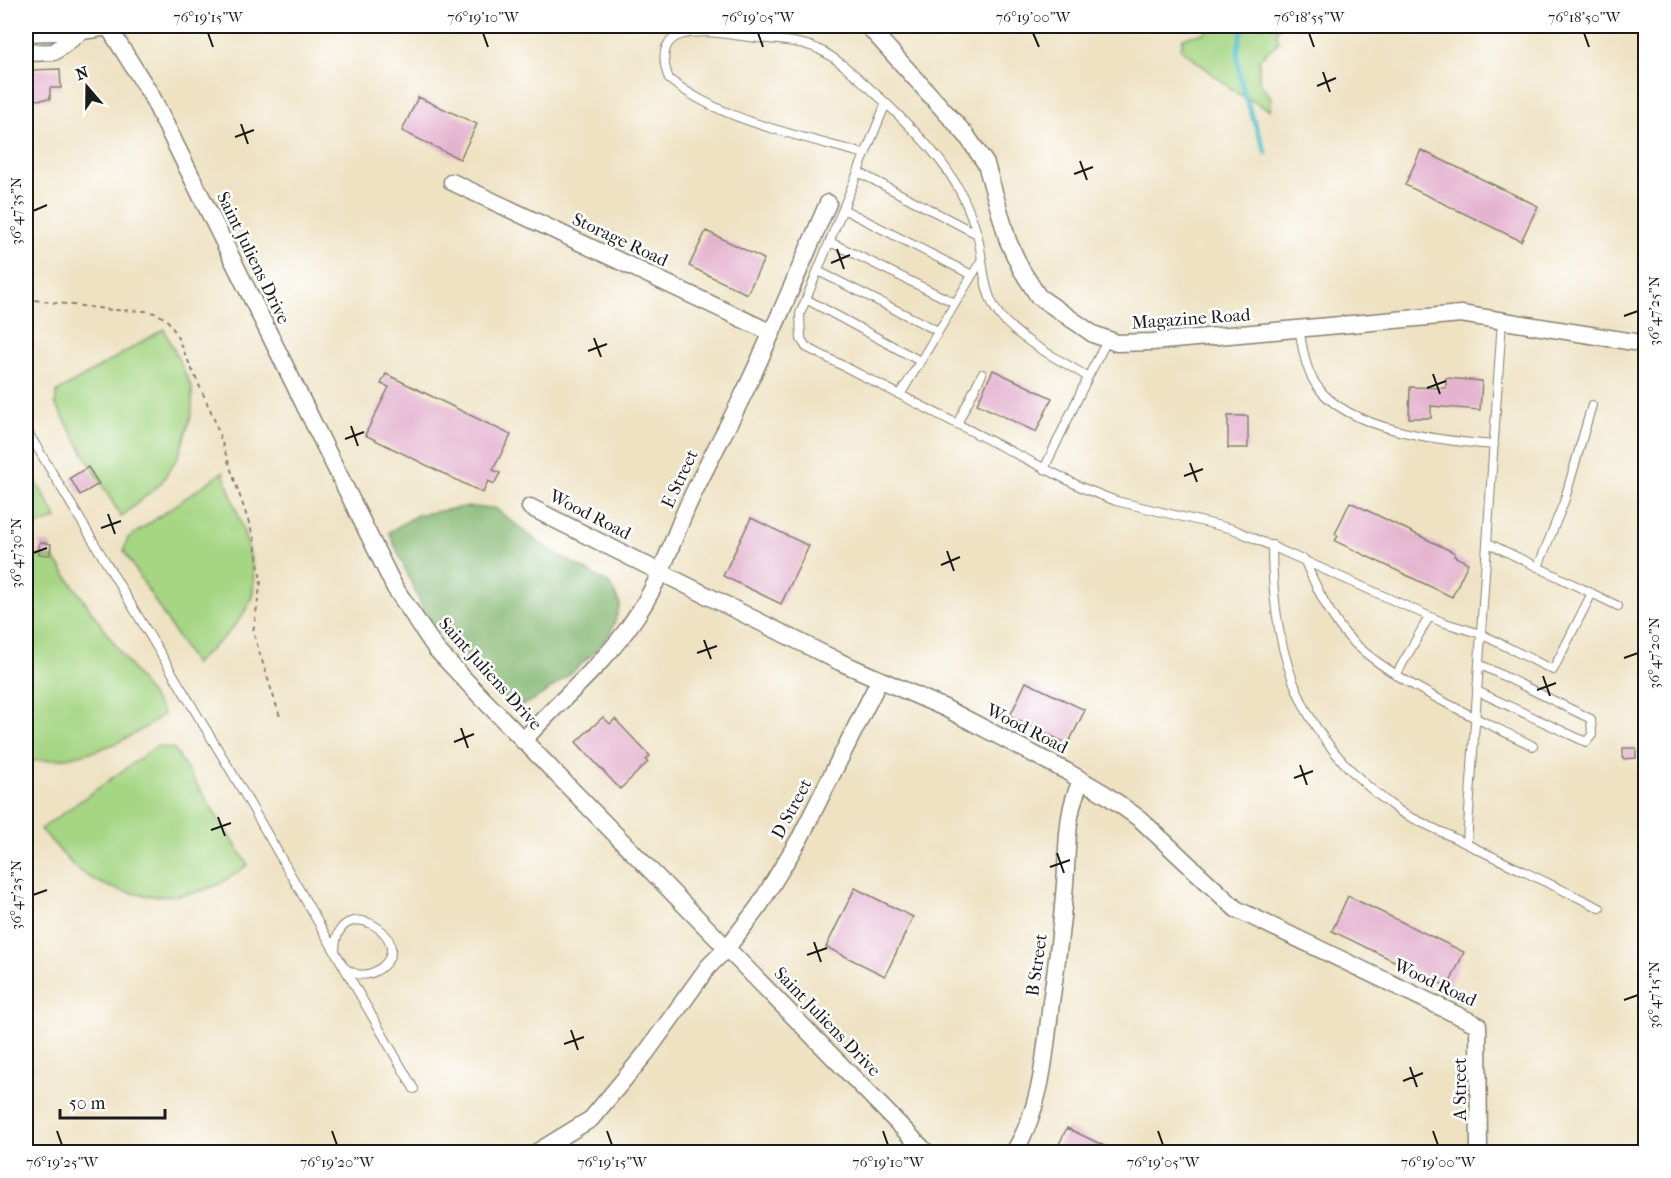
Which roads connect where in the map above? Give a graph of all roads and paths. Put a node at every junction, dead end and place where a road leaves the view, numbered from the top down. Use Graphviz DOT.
graph roads {
  1 [pos="112,27"];
  2 [pos="874,28"];
  3 [pos="82,31"];
  4 [pos="26,33"];
  5 [pos="26,53"];
  6 [pos="886,103"];
  7 [pos="866,154"];
  8 [pos="858,172"];
  9 [pos="452,182"];
  10 [pos="836,206"];
  11 [pos="977,234"];
  12 [pos="830,242"];
  13 [pos="982,260"];
  14 [pos="818,270"];
  15 [pos="972,275"];
  16 [pos="26,298"];
  17 [pos="806,299"];
  18 [pos="955,303"];
  19 [pos="1502,320"];
  20 [pos="1299,329"];
  21 [pos="938,331"];
  22 [pos="771,333"];
  23 [pos="1108,339"];
  24 [pos="1646,345"];
  25 [pos="920,361"];
  26 [pos="982,374"];
  27 [pos="1089,377"];
  28 [pos="900,395"];
  29 [pos="1592,405"];
  30 [pos="957,424"];
  31 [pos="26,429"];
  32 [pos="1494,445"];
  33 [pos="1044,469"];
  34 [pos="530,507"];
  35 [pos="1488,543"];
  36 [pos="1272,545"];
  37 [pos="1304,559"];
  38 [pos="1538,567"];
  39 [pos="662,573"];
  40 [pos="1592,593"];
  41 [pos="1618,606"];
  42 [pos="1429,617"];
  43 [pos="1481,634"];
  44 [pos="1479,664"];
  45 [pos="1396,675"];
  46 [pos="879,681"];
  47 [pos="1477,691"];
  48 [pos="280,717"];
  49 [pos="1476,717"];
  50 [pos="523,741"];
  51 [pos="1533,746"];
  52 [pos="1082,780"];
  53 [pos="1467,842"];
  54 [pos="1600,908"];
  55 [pos="727,948"];
  56 [pos="335,952"];
  57 [pos="344,968"];
  58 [pos="1478,1025"];
  59 [pos="414,1089"];
  60 [pos="537,1152"];
  61 [pos="926,1152"];
  62 [pos="1014,1152"];
  63 [pos="1479,1152"];
  1 -- 3 [label="street"];
  1 -- 50 [label="street, Saint Juliens Drive"];
  2 -- 23 [label="street, Magazine Road"];
  3 -- 4 [label="street"];
  3 -- 5 [label="street"];
  6 -- 7 [label="lane"];
  6 -- 7 [label="lane"];
  6 -- 11 [label="lane"];
  7 -- 8 [label="lane"];
  8 -- 10 [label="lane"];
  8 -- 11 [label="lane"];
  9 -- 22 [label="street, Storage Road"];
  10 -- 12 [label="lane"];
  10 -- 15 [label="lane"];
  10 -- 22 [label="street, E Street"];
  11 -- 13 [label="lane"];
  12 -- 14 [label="lane"];
  12 -- 18 [label="lane"];
  13 -- 15 [label="lane"];
  13 -- 27 [label="lane"];
  14 -- 17 [label="lane"];
  14 -- 21 [label="lane"];
  15 -- 18 [label="lane"];
  16 -- 48 [label="path"];
  17 -- 25 [label="lane"];
  17 -- 28 [label="lane"];
  18 -- 21 [label="lane"];
  19 -- 20 [label="street, Magazine Road"];
  19 -- 24 [label="street, Magazine Road"];
  19 -- 32 [label="lane"];
  20 -- 23 [label="street, Magazine Road"];
  20 -- 32 [label="lane"];
  21 -- 25 [label="lane"];
  22 -- 39 [label="street, E Street"];
  23 -- 27 [label="lane"];
  25 -- 28 [label="lane"];
  26 -- 30 [label="lane"];
  27 -- 33 [label="lane"];
  28 -- 30 [label="lane"];
  29 -- 38 [label="lane"];
  30 -- 33 [label="lane"];
  31 -- 56 [label="lane"];
  32 -- 35 [label="lane"];
  33 -- 36 [label="lane"];
  34 -- 39 [label="street, Wood Road"];
  35 -- 38 [label="lane"];
  35 -- 43 [label="lane"];
  36 -- 37 [label="lane"];
  36 -- 53 [label="lane"];
  37 -- 42 [label="lane"];
  37 -- 45 [label="lane"];
  38 -- 40 [label="lane"];
  39 -- 46 [label="street, Wood Road"];
  39 -- 50 [label="street, E Street"];
  40 -- 41 [label="lane"];
  40 -- 43 [label="lane"];
  42 -- 43 [label="lane"];
  42 -- 45 [label="lane"];
  43 -- 44 [label="lane"];
  44 -- 47 [label="lane"];
  44 -- 47 [label="lane"];
  45 -- 49 [label="lane"];
  46 -- 52 [label="street, Wood Road"];
  46 -- 55 [label="street, D Street"];
  47 -- 49 [label="lane"];
  49 -- 51 [label="lane"];
  49 -- 53 [label="lane"];
  50 -- 55 [label="street, Saint Juliens Drive"];
  52 -- 58 [label="street, Wood Road"];
  52 -- 62 [label="street, B Street"];
  53 -- 54 [label="lane"];
  55 -- 60 [label="street, D Street"];
  55 -- 61 [label="street, Saint Juliens Drive"];
  56 -- 57 [label="lane"];
  56 -- 57 [label="lane"];
  57 -- 59 [label="lane"];
  58 -- 63 [label="street, A Street"];
}
